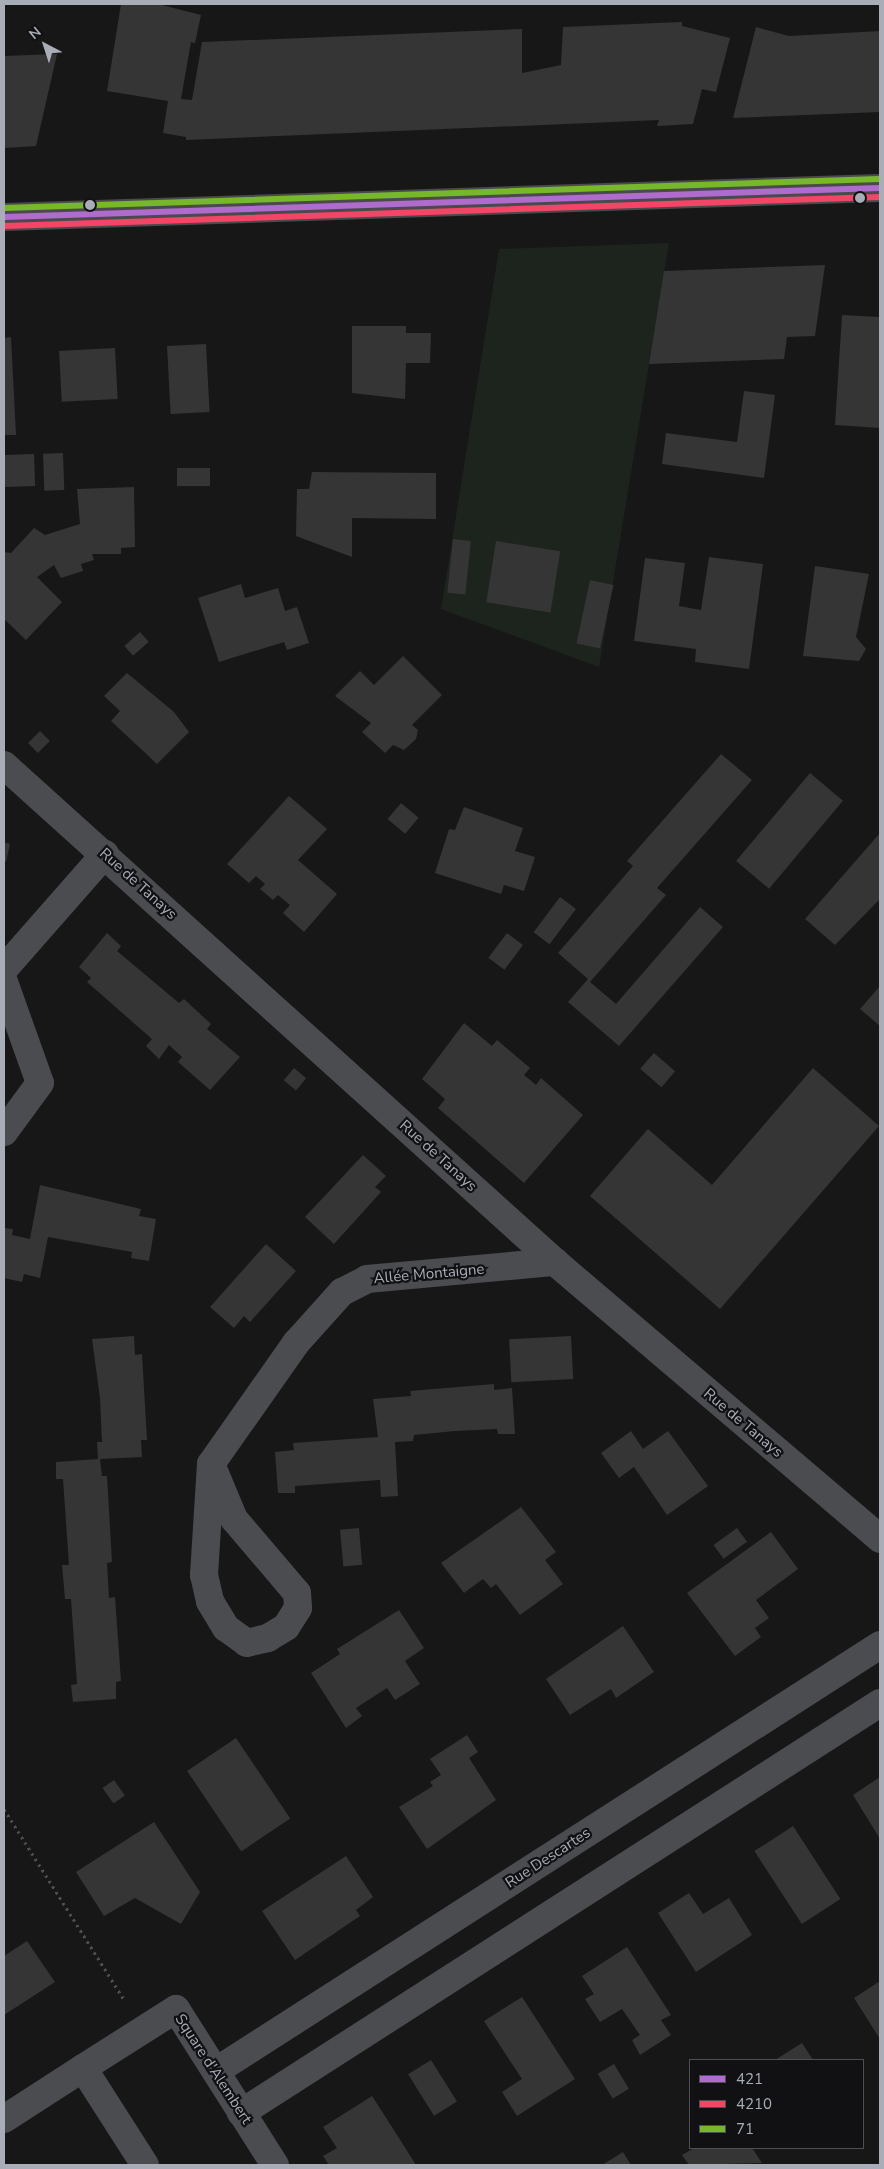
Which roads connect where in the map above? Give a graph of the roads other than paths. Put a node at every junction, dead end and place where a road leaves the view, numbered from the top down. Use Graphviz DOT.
graph roads {
  1 [pos="880,188"];
  2 [pos="4,217"];
  3 [pos="4,765"];
  4 [pos="105,854"];
  5 [pos="4,968"];
  6 [pos="4,982"];
  7 [pos="4,1132"];
  8 [pos="555,1262"];
  9 [pos="211,1464"];
  10 [pos="880,1539"];
  11 [pos="880,1645"];
  12 [pos="880,1703"];
  13 [pos="83,2068"];
  14 [pos="216,2071"];
  15 [pos="241,2112"];
  16 [pos="4,2119"];
  17 [pos="145,2165"];
  18 [pos="274,2165"];
  1 -- 2 [label="main road"];
  3 -- 4 [label="street, Rue de Tanays"];
  4 -- 5 [label="street"];
  4 -- 8 [label="street, Rue de Tanays"];
  6 -- 7 [label="street"];
  8 -- 9 [label="street, Allée Montaigne"];
  8 -- 10 [label="street, Rue de Tanays"];
  9 -- 9 [label="street"];
  11 -- 14 [label="street, Rue Descartes"];
  12 -- 15 [label="street"];
  13 -- 14 [label="street, Square d'Alembert"];
  13 -- 16 [label="street"];
  13 -- 17 [label="street"];
  14 -- 15 [label="street, Square d'Alembert"];
  15 -- 18 [label="street, Square d'Alembert"];
}
